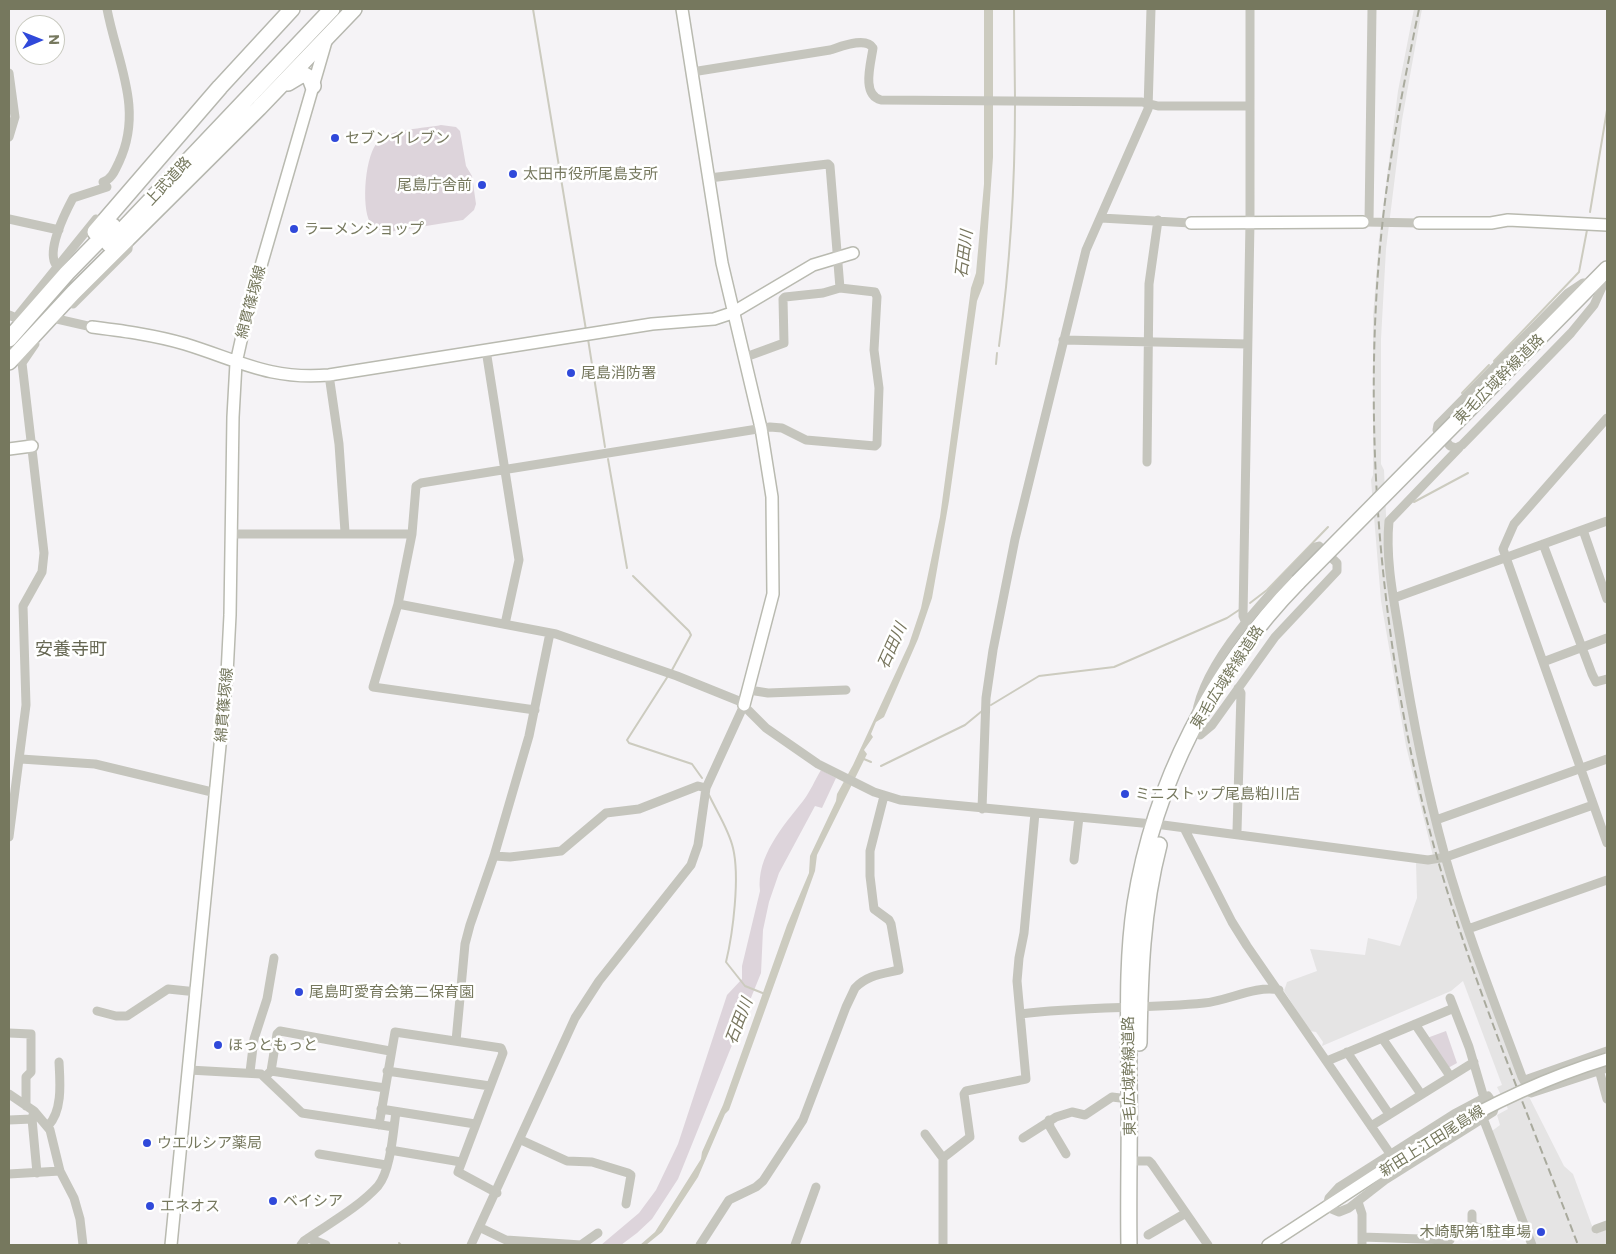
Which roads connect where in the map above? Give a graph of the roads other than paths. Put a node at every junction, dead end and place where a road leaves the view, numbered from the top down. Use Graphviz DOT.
graph roads {
  1 [pos="108,9"];
  2 [pos="318,9"];
  3 [pos="334,9"];
  4 [pos="344,9"];
  5 [pos="354,9"];
  6 [pos="682,9"];
  7 [pos="1151,9"];
  8 [pos="1250,9"];
  9 [pos="1372,9"];
  10 [pos="290,11"];
  11 [pos="339,24"];
  12 [pos="327,37"];
  13 [pos="9,72"];
  14 [pos="692,72"];
  15 [pos="313,86"];
  16 [pos="1150,104"];
  17 [pos="1249,106"];
  18 [pos="260,108"];
  19 [pos="11,109"];
  20 [pos="9,137"];
  21 [pos="290,170"];
  22 [pos="709,178"];
  23 [pos="1101,218"];
  24 [pos="9,219"];
  25 [pos="106,219"];
  26 [pos="1158,220"];
  27 [pos="1250,222"];
  28 [pos="1366,222"];
  29 [pos="1191,223"];
  30 [pos="1419,223"];
  31 [pos="1607,225"];
  32 [pos="59,230"];
  33 [pos="129,238"];
  34 [pos="853,253"];
  35 [pos="837,256"];
  36 [pos="57,266"];
  37 [pos="1607,269"];
  38 [pos="1601,283"];
  39 [pos="840,288"];
  40 [pos="732,313"];
  41 [pos="9,315"];
  42 [pos="57,319"];
  43 [pos="92,327"];
  44 [pos="9,339"];
  45 [pos="1064,340"];
  46 [pos="1148,343"];
  47 [pos="1248,344"];
  48 [pos="486,350"];
  49 [pos="9,356"];
  50 [pos="743,358"];
  51 [pos="9,362"];
  52 [pos="236,363"];
  53 [pos="330,375"];
  54 [pos="1607,418"];
  55 [pos="761,428"];
  56 [pos="32,446"];
  57 [pos="1461,446"];
  58 [pos="9,449"];
  59 [pos="1146,462"];
  60 [pos="506,469"];
  61 [pos="1607,521"];
  62 [pos="1583,530"];
  63 [pos="345,532"];
  64 [pos="231,534"];
  65 [pos="412,534"];
  66 [pos="1543,544"];
  67 [pos="1505,558"];
  68 [pos="1394,598"];
  69 [pos="1607,599"];
  70 [pos="398,604"];
  71 [pos="1246,623"];
  72 [pos="505,624"];
  73 [pos="550,633"];
  74 [pos="1607,638"];
  75 [pos="1581,648"];
  76 [pos="1543,662"];
  77 [pos="1607,679"];
  78 [pos="1238,688"];
  79 [pos="748,690"];
  80 [pos="846,690"];
  81 [pos="744,706"];
  82 [pos="535,710"];
  83 [pos="1197,730"];
  84 [pos="1607,758"];
  85 [pos="21,759"];
  86 [pos="1580,768"];
  87 [pos="706,788"];
  88 [pos="216,793"];
  89 [pos="884,796"];
  90 [pos="1593,805"];
  91 [pos="982,809"];
  92 [pos="1035,814"];
  93 [pos="1079,816"];
  94 [pos="1436,820"];
  95 [pos="1158,825"];
  96 [pos="1184,828"];
  97 [pos="1235,834"];
  98 [pos="9,837"];
  99 [pos="1607,843"];
  100 [pos="494,856"];
  101 [pos="1446,857"];
  102 [pos="1074,860"];
  103 [pos="1607,880"];
  104 [pos="1468,929"];
  105 [pos="274,958"];
  106 [pos="1279,990"];
  107 [pos="196,992"];
  108 [pos="1450,998"];
  109 [pos="1134,1008"];
  110 [pos="1454,1008"];
  111 [pos="98,1011"];
  112 [pos="1020,1014"];
  113 [pos="1415,1024"];
  114 [pos="9,1033"];
  115 [pos="1382,1038"];
  116 [pos="456,1041"];
  117 [pos="390,1051"];
  118 [pos="1607,1051"];
  119 [pos="1347,1052"];
  120 [pos="1595,1055"];
  121 [pos="1607,1059"];
  122 [pos="1327,1061"];
  123 [pos="59,1062"];
  124 [pos="1474,1062"];
  125 [pos="1603,1069"];
  126 [pos="189,1070"];
  127 [pos="387,1071"];
  128 [pos="250,1072"];
  129 [pos="268,1074"];
  130 [pos="1450,1076"];
  131 [pos="1525,1080"];
  132 [pos="490,1086"];
  133 [pos="385,1088"];
  134 [pos="9,1094"];
  135 [pos="1421,1094"];
  136 [pos="1484,1098"];
  137 [pos="1129,1099"];
  138 [pos="1607,1099"];
  139 [pos="381,1109"];
  140 [pos="30,1112"];
  141 [pos="396,1112"];
  142 [pos="1389,1114"];
  143 [pos="1484,1118"];
  144 [pos="9,1120"];
  145 [pos="1049,1120"];
  146 [pos="476,1124"];
  147 [pos="379,1125"];
  148 [pos="48,1126"];
  149 [pos="1371,1126"];
  150 [pos="394,1128"];
  151 [pos="925,1134"];
  152 [pos="1023,1138"];
  153 [pos="521,1140"];
  154 [pos="390,1150"];
  155 [pos="319,1154"];
  156 [pos="1066,1154"];
  157 [pos="1391,1155"];
  158 [pos="943,1158"];
  159 [pos="1137,1161"];
  160 [pos="461,1162"];
  161 [pos="386,1165"];
  162 [pos="60,1171"];
  163 [pos="37,1173"];
  164 [pos="9,1174"];
  165 [pos="816,1187"];
  166 [pos="497,1193"];
  167 [pos="1358,1202"];
  168 [pos="626,1204"];
  169 [pos="1327,1207"];
  170 [pos="1186,1213"];
  171 [pos="1472,1214"];
  172 [pos="1607,1225"];
  173 [pos="1525,1227"];
  174 [pos="481,1228"];
  175 [pos="1596,1229"];
  176 [pos="598,1234"];
  177 [pos="1144,1240"];
  178 [pos="1450,1240"];
  179 [pos="1362,1241"];
  180 [pos="305,1242"];
  181 [pos="84,1245"];
  182 [pos="171,1245"];
  183 [pos="326,1245"];
  184 [pos="471,1245"];
  185 [pos="700,1245"];
  186 [pos="795,1245"];
  187 [pos="943,1245"];
  188 [pos="1129,1245"];
  189 [pos="1208,1245"];
  190 [pos="1268,1245"];
  191 [pos="1532,1245"];
  1 -- 32 [label="street"];
  2 -- 44 [label="highway, 上武道路"];
  3 -- 12 [label="street, 綿貫篠塚線"];
  3 -- 49 [label="highway, 上武道路"];
  4 -- 11 [label="street, 綿貫篠塚線"];
  5 -- 11 [label="highway"];
  6 -- 14 [label="street"];
  7 -- 16 [label="street"];
  8 -- 17 [label="street"];
  9 -- 28 [label="street"];
  10 -- 25 [label="highway"];
  11 -- 12 [label="highway"];
  11 -- 21 [label="street, 綿貫篠塚線"];
  12 -- 15 [label="street, 綿貫篠塚線"];
  12 -- 18 [label="highway"];
  13 -- 19 [label="street"];
  14 -- 16 [label="street"];
  14 -- 22 [label="street"];
  15 -- 18 [label="highway"];
  15 -- 21 [label="street, 綿貫篠塚線"];
  16 -- 17 [label="street"];
  16 -- 23 [label="street"];
  17 -- 27 [label="street"];
  18 -- 33 [label="highway"];
  19 -- 20 [label="street"];
  21 -- 52 [label="street, 綿貫篠塚線"];
  22 -- 35 [label="street"];
  22 -- 40 [label="street"];
  23 -- 26 [label="street"];
  23 -- 45 [label="street"];
  24 -- 32 [label="street"];
  25 -- 36 [label="street"];
  25 -- 44 [label="highway"];
  26 -- 29 [label="street"];
  26 -- 46 [label="street"];
  27 -- 28 [label="street"];
  27 -- 29 [label="street"];
  27 -- 47 [label="street"];
  28 -- 30 [label="street"];
  30 -- 31 [label="street"];
  32 -- 36 [label="street"];
  33 -- 42 [label="street"];
  33 -- 51 [label="highway"];
  34 -- 35 [label="street"];
  35 -- 39 [label="street"];
  35 -- 40 [label="street"];
  36 -- 41 [label="street"];
  37 -- 38 [label="highway, 東毛広域幹線道路"];
  38 -- 57 [label="street"];
  38 -- 57 [label="street"];
  38 -- 83 [label="highway, 東毛広域幹線道路, bridge"];
  39 -- 50 [label="street"];
  39 -- 55 [label="street"];
  40 -- 48 [label="street"];
  40 -- 50 [label="street"];
  42 -- 43 [label="street"];
  42 -- 56 [label="street"];
  43 -- 52 [label="street"];
  45 -- 46 [label="street"];
  45 -- 91 [label="street"];
  46 -- 47 [label="street"];
  46 -- 59 [label="street"];
  47 -- 71 [label="street"];
  48 -- 53 [label="street"];
  48 -- 60 [label="street"];
  50 -- 55 [label="street"];
  52 -- 53 [label="street"];
  52 -- 64 [label="street, 綿貫篠塚線"];
  53 -- 63 [label="street"];
  54 -- 67 [label="street"];
  55 -- 60 [label="street"];
  55 -- 79 [label="street"];
  56 -- 58 [label="street"];
  56 -- 85 [label="street"];
  57 -- 68 [label="street"];
  60 -- 65 [label="street"];
  60 -- 72 [label="street"];
  61 -- 62 [label="street"];
  62 -- 66 [label="street"];
  62 -- 69 [label="street"];
  63 -- 64 [label="street"];
  63 -- 65 [label="street"];
  64 -- 88 [label="street, 綿貫篠塚線"];
  65 -- 70 [label="street"];
  66 -- 67 [label="street"];
  66 -- 75 [label="street"];
  67 -- 68 [label="street"];
  67 -- 76 [label="street"];
  68 -- 94 [label="street"];
  70 -- 72 [label="street"];
  70 -- 82 [label="street"];
  71 -- 78 [label="street"];
  71 -- 83 [label="street"];
  72 -- 73 [label="street"];
  73 -- 81 [label="street"];
  73 -- 82 [label="street"];
  74 -- 75 [label="street"];
  75 -- 76 [label="street"];
  75 -- 77 [label="street"];
  76 -- 86 [label="street"];
  78 -- 83 [label="street"];
  78 -- 97 [label="street"];
  79 -- 80 [label="street"];
  79 -- 81 [label="street"];
  81 -- 87 [label="street"];
  81 -- 89 [label="street"];
  82 -- 100 [label="street"];
  83 -- 95 [label="highway, 東毛広域幹線道路"];
  84 -- 86 [label="street"];
  85 -- 88 [label="street"];
  85 -- 98 [label="street"];
  86 -- 90 [label="street"];
  86 -- 94 [label="street"];
  87 -- 100 [label="street"];
  87 -- 153 [label="street"];
  88 -- 107 [label="street, 綿貫篠塚線"];
  89 -- 91 [label="street"];
  89 -- 185 [label="street"];
  90 -- 99 [label="street"];
  90 -- 101 [label="street"];
  91 -- 92 [label="street"];
  92 -- 93 [label="street"];
  92 -- 112 [label="street"];
  93 -- 95 [label="street"];
  93 -- 102 [label="street"];
  94 -- 101 [label="street"];
  95 -- 96 [label="street"];
  95 -- 109 [label="highway, 東毛広域幹線道路"];
  96 -- 97 [label="street"];
  96 -- 106 [label="street"];
  97 -- 101 [label="street"];
  100 -- 116 [label="street"];
  101 -- 104 [label="street"];
  103 -- 104 [label="street"];
  104 -- 131 [label="street"];
  105 -- 128 [label="street"];
  106 -- 109 [label="street"];
  106 -- 122 [label="street"];
  107 -- 111 [label="street"];
  107 -- 126 [label="street, 綿貫篠塚線"];
  108 -- 110 [label="street"];
  109 -- 112 [label="street"];
  109 -- 137 [label="highway, 東毛広域幹線道路"];
  109 -- 159 [label="highway, 東毛広域幹線道路"];
  110 -- 113 [label="street"];
  110 -- 124 [label="street"];
  112 -- 158 [label="street"];
  113 -- 115 [label="street"];
  113 -- 130 [label="street"];
  114 -- 140 [label="street"];
  115 -- 119 [label="street"];
  115 -- 135 [label="street"];
  116 -- 117 [label="street"];
  116 -- 132 [label="street"];
  117 -- 127 [label="street"];
  117 -- 129 [label="street"];
  118 -- 120 [label="street"];
  119 -- 122 [label="street"];
  119 -- 142 [label="street"];
  120 -- 125 [label="street"];
  120 -- 131 [label="street"];
  121 -- 169 [label="street, 新田上江田尾島線, bridge"];
  122 -- 149 [label="street"];
  123 -- 148 [label="street"];
  124 -- 130 [label="street"];
  124 -- 136 [label="street"];
  125 -- 131 [label="street"];
  125 -- 138 [label="street"];
  126 -- 128 [label="street"];
  126 -- 182 [label="street, 綿貫篠塚線"];
  127 -- 132 [label="street"];
  127 -- 133 [label="street"];
  128 -- 129 [label="street"];
  129 -- 133 [label="street"];
  129 -- 147 [label="street"];
  130 -- 135 [label="street"];
  132 -- 146 [label="street"];
  133 -- 139 [label="street"];
  134 -- 140 [label="street"];
  135 -- 142 [label="street"];
  136 -- 143 [label="street"];
  136 -- 157 [label="street"];
  137 -- 145 [label="street"];
  137 -- 188 [label="highway, 東毛広域幹線道路"];
  139 -- 141 [label="street"];
  139 -- 147 [label="street"];
  140 -- 144 [label="street"];
  140 -- 148 [label="street"];
  140 -- 163 [label="street"];
  141 -- 146 [label="street"];
  141 -- 150 [label="street"];
  142 -- 149 [label="street"];
  143 -- 167 [label="street"];
  143 -- 173 [label="street"];
  145 -- 152 [label="street"];
  145 -- 156 [label="street"];
  146 -- 160 [label="street"];
  147 -- 150 [label="street"];
  148 -- 162 [label="street"];
  149 -- 157 [label="street"];
  150 -- 154 [label="street"];
  151 -- 158 [label="street"];
  153 -- 166 [label="street"];
  153 -- 168 [label="street"];
  154 -- 160 [label="street"];
  154 -- 161 [label="street"];
  155 -- 161 [label="street"];
  157 -- 169 [label="street"];
  158 -- 187 [label="street"];
  159 -- 170 [label="street"];
  159 -- 177 [label="highway, 東毛広域幹線道路"];
  160 -- 166 [label="street"];
  161 -- 180 [label="street"];
  162 -- 163 [label="street"];
  162 -- 181 [label="street"];
  163 -- 164 [label="street"];
  165 -- 186 [label="street"];
  166 -- 174 [label="street"];
  167 -- 169 [label="street"];
  167 -- 179 [label="street"];
  169 -- 190 [label="street, 新田上江田尾島線"];
  170 -- 177 [label="street"];
  170 -- 189 [label="street"];
  171 -- 173 [label="street"];
  172 -- 175 [label="street"];
  173 -- 191 [label="street"];
  174 -- 176 [label="street"];
  174 -- 184 [label="street"];
  178 -- 179 [label="street"];
  180 -- 183 [label="street"];
}
